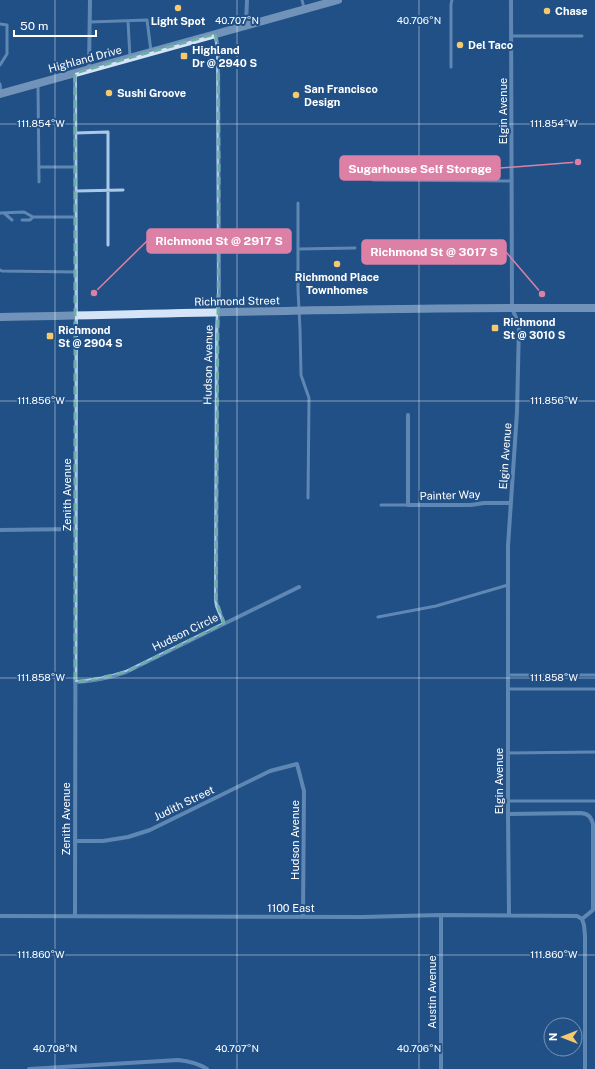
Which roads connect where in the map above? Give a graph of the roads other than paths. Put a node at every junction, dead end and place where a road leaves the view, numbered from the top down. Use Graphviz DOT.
graph roads {
  1 [pos="90,0"];
  2 [pos="247,0"];
  3 [pos="302,0"];
  4 [pos="338,0"];
  5 [pos="452,0"];
  6 [pos="512,0"];
  7 [pos="304,9"];
  8 [pos="128,21"];
  9 [pos="90,22"];
  10 [pos="0,24"];
  11 [pos="246,25"];
  12 [pos="215,34"];
  13 [pos="512,36"];
  14 [pos="582,36"];
  15 [pos="152,52"];
  16 [pos="130,58"];
  17 [pos="0,66"];
  18 [pos="451,67"];
  19 [pos="89,69"];
  20 [pos="75,73"];
  21 [pos="38,83"];
  22 [pos="0,84"];
  23 [pos="1,94"];
  24 [pos="75,133"];
  25 [pos="39,167"];
  26 [pos="75,168"];
  27 [pos="373,180"];
  28 [pos="511,181"];
  29 [pos="39,182"];
  30 [pos="108,190"];
  31 [pos="123,190"];
  32 [pos="75,191"];
  33 [pos="298,203"];
  34 [pos="2,213"];
  35 [pos="34,217"];
  36 [pos="75,218"];
  37 [pos="12,220"];
  38 [pos="22,220"];
  39 [pos="108,244"];
  40 [pos="298,248"];
  41 [pos="355,248"];
  42 [pos="0,270"];
  43 [pos="76,272"];
  44 [pos="512,308"];
  45 [pos="595,308"];
  46 [pos="299,310"];
  47 [pos="218,312"];
  48 [pos="76,316"];
  49 [pos="0,317"];
  50 [pos="408,415"];
  51 [pos="308,498"];
  52 [pos="511,503"];
  53 [pos="381,505"];
  54 [pos="408,505"];
  55 [pos="76,529"];
  56 [pos="0,530"];
  57 [pos="508,584"];
  58 [pos="299,587"];
  59 [pos="378,617"];
  60 [pos="224,623"];
  61 [pos="508,675"];
  62 [pos="595,675"];
  63 [pos="75,682"];
  64 [pos="508,688"];
  65 [pos="595,689"];
  66 [pos="595,752"];
  67 [pos="508,753"];
  68 [pos="297,764"];
  69 [pos="595,801"];
  70 [pos="508,802"];
  71 [pos="508,814"];
  72 [pos="75,841"];
  73 [pos="441,915"];
  74 [pos="509,915"];
  75 [pos="0,916"];
  76 [pos="75,916"];
  77 [pos="304,917"];
  78 [pos="582,919"];
  79 [pos="29,1069"];
  80 [pos="207,1069"];
  81 [pos="441,1069"];
  82 [pos="585,1069"];
  1 -- 9 [label="street"];
  2 -- 11 [label="street"];
  3 -- 7 [label="lane"];
  4 -- 7 [label="main road, Highland Drive"];
  5 -- 18 [label="lane"];
  6 -- 13 [label="street, Elgin Avenue"];
  7 -- 11 [label="main road, Highland Drive"];
  8 -- 9 [label="lane"];
  8 -- 15 [label="lane"];
  8 -- 16 [label="lane"];
  9 -- 19 [label="street"];
  10 -- 17 [label="lane"];
  11 -- 12 [label="main road, Highland Drive"];
  12 -- 15 [label="main road, Highland Drive"];
  12 -- 47 [label="street, Hudson Avenue"];
  13 -- 14 [label="lane"];
  13 -- 28 [label="street, Elgin Avenue"];
  15 -- 16 [label="main road, Highland Drive"];
  16 -- 19 [label="main road, Highland Drive"];
  19 -- 20 [label="main road, Highland Drive"];
  20 -- 21 [label="main road, Highland Drive"];
  20 -- 24 [label="street, Zenith Avenue"];
  21 -- 23 [label="main road, Highland Drive"];
  21 -- 25 [label="lane"];
  22 -- 23 [label="lane"];
  24 -- 26 [label="street, Zenith Avenue"];
  24 -- 30 [label="lane"];
  25 -- 26 [label="lane"];
  25 -- 29 [label="lane"];
  26 -- 32 [label="street, Zenith Avenue"];
  27 -- 28 [label="lane"];
  28 -- 44 [label="street, Elgin Avenue"];
  30 -- 31 [label="lane"];
  30 -- 32 [label="lane"];
  30 -- 39 [label="lane"];
  32 -- 36 [label="street, Zenith Avenue"];
  33 -- 40 [label="lane"];
  34 -- 35 [label="lane"];
  34 -- 37 [label="lane"];
  35 -- 36 [label="lane"];
  35 -- 38 [label="lane"];
  36 -- 43 [label="street, Zenith Avenue"];
  40 -- 41 [label="lane"];
  40 -- 46 [label="lane"];
  42 -- 43 [label="lane"];
  43 -- 48 [label="street, Zenith Avenue"];
  44 -- 45 [label="main road, Richmond Street"];
  44 -- 46 [label="main road, Richmond Street"];
  44 -- 52 [label="street, Elgin Avenue"];
  46 -- 47 [label="main road, Richmond Street"];
  46 -- 51 [label="lane"];
  47 -- 48 [label="main road, Richmond Street"];
  47 -- 60 [label="street, Hudson Avenue"];
  48 -- 49 [label="main road, Richmond Street"];
  48 -- 55 [label="street, Zenith Avenue"];
  50 -- 54 [label="street, Painter Way"];
  52 -- 54 [label="street, Painter Way"];
  52 -- 57 [label="street, Elgin Avenue"];
  53 -- 54 [label="lane"];
  55 -- 56 [label="street"];
  55 -- 63 [label="street, Zenith Avenue"];
  57 -- 59 [label="lane"];
  57 -- 61 [label="street, Elgin Avenue"];
  58 -- 60 [label="street, Hudson Circle"];
  60 -- 63 [label="street, Hudson Circle"];
  61 -- 62 [label="lane"];
  61 -- 64 [label="street, Elgin Avenue"];
  63 -- 72 [label="street, Zenith Avenue"];
  64 -- 65 [label="lane"];
  64 -- 67 [label="street, Elgin Avenue"];
  66 -- 67 [label="lane"];
  67 -- 70 [label="street, Elgin Avenue"];
  68 -- 72 [label="street, Judith Street"];
  68 -- 77 [label="street, Hudson Avenue"];
  69 -- 70 [label="lane"];
  70 -- 71 [label="street, Elgin Avenue"];
  71 -- 74 [label="street, Elgin Avenue"];
  71 -- 78 [label="street"];
  72 -- 76 [label="street, Zenith Avenue"];
  73 -- 74 [label="street, 1100 East"];
  73 -- 77 [label="street, 1100 East"];
  73 -- 81 [label="street, Austin Avenue"];
  74 -- 78 [label="street, 1100 East"];
  75 -- 76 [label="street, 1100 East"];
  76 -- 77 [label="street, 1100 East"];
  78 -- 82 [label="street"];
  79 -- 80 [label="street"];
}
